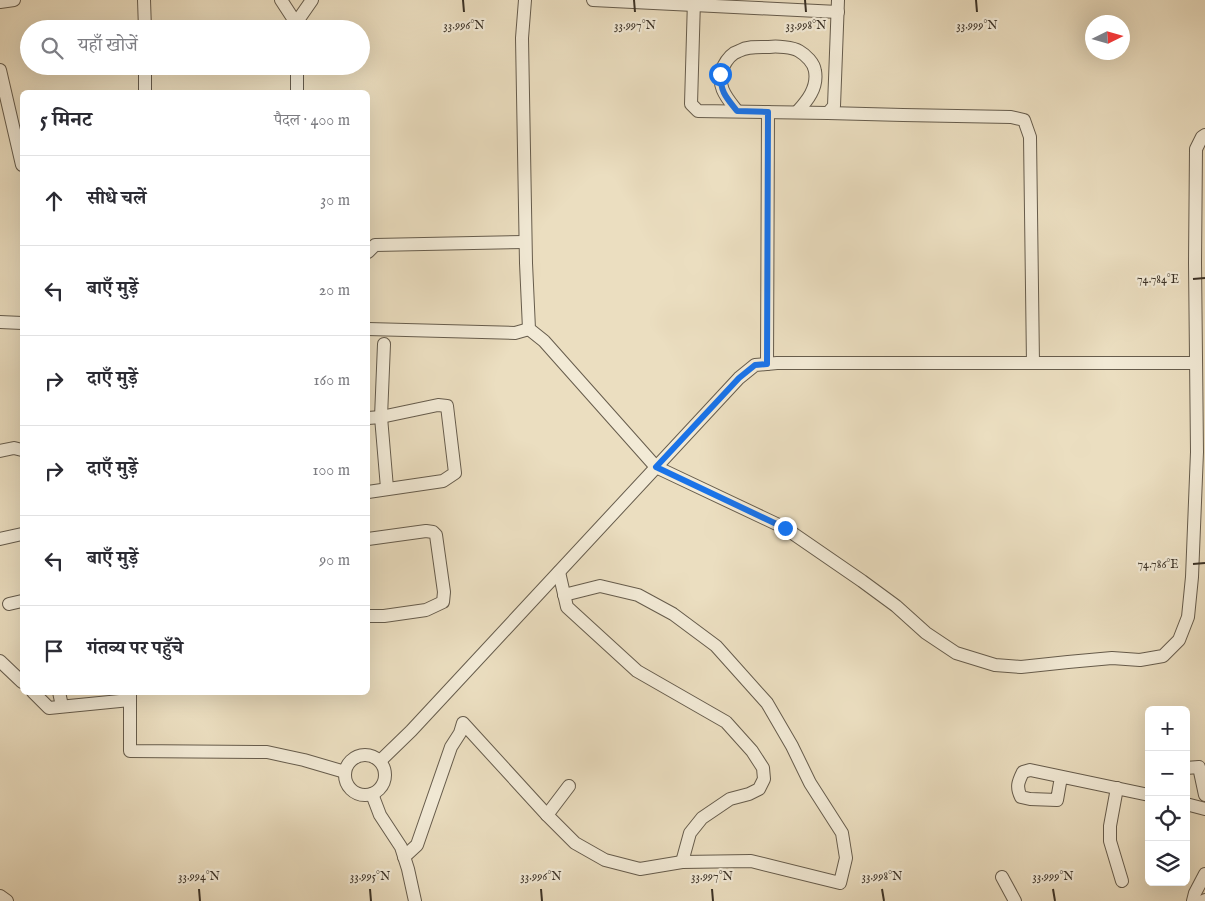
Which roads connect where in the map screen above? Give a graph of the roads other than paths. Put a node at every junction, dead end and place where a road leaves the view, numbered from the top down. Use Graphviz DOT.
graph roads {
  1 [pos="144,0"];
  2 [pos="280,0"];
  3 [pos="312,0"];
  4 [pos="524,0"];
  5 [pos="593,0"];
  6 [pos="694,2"];
  7 [pos="838,6"];
  8 [pos="145,20"];
  9 [pos="292,20"];
  10 [pos="300,20"];
  11 [pos="0,70"];
  12 [pos="145,75"];
  13 [pos="297,75"];
  14 [pos="145,90"];
  15 [pos="297,90"];
  16 [pos="737,111"];
  17 [pos="768,112"];
  18 [pos="798,112"];
  19 [pos="828,113"];
  20 [pos="1205,135"];
  21 [pos="20,156"];
  22 [pos="525,242"];
  23 [pos="370,250"];
  24 [pos="1200,263"];
  25 [pos="0,322"];
  26 [pos="20,323"];
  27 [pos="529,329"];
  28 [pos="370,330"];
  29 [pos="1200,333"];
  30 [pos="384,344"];
  31 [pos="1033,363"];
  32 [pos="1196,363"];
  33 [pos="767,364"];
  34 [pos="374,418"];
  35 [pos="20,450"];
  36 [pos="0,451"];
  37 [pos="1201,452"];
  38 [pos="656,467"];
  39 [pos="387,488"];
  40 [pos="370,492"];
  41 [pos="20,535"];
  42 [pos="370,539"];
  43 [pos="0,540"];
  44 [pos="559,572"];
  45 [pos="564,595"];
  46 [pos="20,601"];
  47 [pos="9,604"];
  48 [pos="370,616"];
  49 [pos="0,661"];
  50 [pos="20,680"];
  51 [pos="36,695"];
  52 [pos="60,695"];
  53 [pos="130,696"];
  54 [pos="62,706"];
  55 [pos="380,761"];
  56 [pos="1190,768"];
  57 [pos="346,772"];
  58 [pos="1061,777"];
  59 [pos="569,786"];
  60 [pos="1117,788"];
  61 [pos="372,794"];
  62 [pos="1145,794"];
  63 [pos="1205,795"];
  64 [pos="1190,805"];
  65 [pos="1205,809"];
  66 [pos="548,815"];
  67 [pos="404,857"];
  68 [pos="682,862"];
  69 [pos="1205,874"];
  70 [pos="1002,877"];
  71 [pos="1122,881"];
  72 [pos="0,896"];
  73 [pos="8,901"];
  74 [pos="415,901"];
  75 [pos="1015,901"];
  76 [pos="1193,901"];
  1 -- 8 [label="street"];
  2 -- 9 [label="street"];
  3 -- 10 [label="street"];
  4 -- 22 [label="street"];
  5 -- 6 [label="street"];
  6 -- 7 [label="street"];
  6 -- 16 [label="street"];
  7 -- 19 [label="street"];
  11 -- 21 [label="street"];
  12 -- 14 [label="street"];
  13 -- 15 [label="street"];
  16 -- 17 [label="street"];
  16 -- 18 [label="street"];
  17 -- 18 [label="street"];
  17 -- 33 [label="street"];
  18 -- 19 [label="street"];
  19 -- 31 [label="street"];
  20 -- 24 [label="street"];
  22 -- 23 [label="street"];
  22 -- 27 [label="street"];
  24 -- 29 [label="street"];
  25 -- 26 [label="street"];
  27 -- 28 [label="street"];
  27 -- 38 [label="street"];
  29 -- 32 [label="street"];
  30 -- 34 [label="street"];
  31 -- 32 [label="street"];
  31 -- 33 [label="street"];
  32 -- 37 [label="street"];
  33 -- 38 [label="street"];
  34 -- 39 [label="street"];
  34 -- 39 [label="street"];
  35 -- 36 [label="street"];
  37 -- 38 [label="street"];
  38 -- 44 [label="street"];
  39 -- 40 [label="street"];
  41 -- 43 [label="street"];
  42 -- 48 [label="street"];
  44 -- 45 [label="street"];
  44 -- 55 [label="street"];
  45 -- 68 [label="street"];
  45 -- 68 [label="street"];
  46 -- 47 [label="street"];
  49 -- 50 [label="street"];
  51 -- 54 [label="street"];
  52 -- 54 [label="street"];
  53 -- 54 [label="street"];
  53 -- 57 [label="street"];
  55 -- 57 [label="street"];
  55 -- 61 [label="street"];
  56 -- 63 [label="street"];
  57 -- 61 [label="street"];
  58 -- 60 [label="street"];
  59 -- 66 [label="street"];
  60 -- 62 [label="street"];
  60 -- 71 [label="street"];
  61 -- 67 [label="street"];
  64 -- 65 [label="street"];
  66 -- 67 [label="street"];
  66 -- 68 [label="street"];
  67 -- 74 [label="street"];
  69 -- 76 [label="street"];
  70 -- 75 [label="street"];
  72 -- 73 [label="street"];
}
